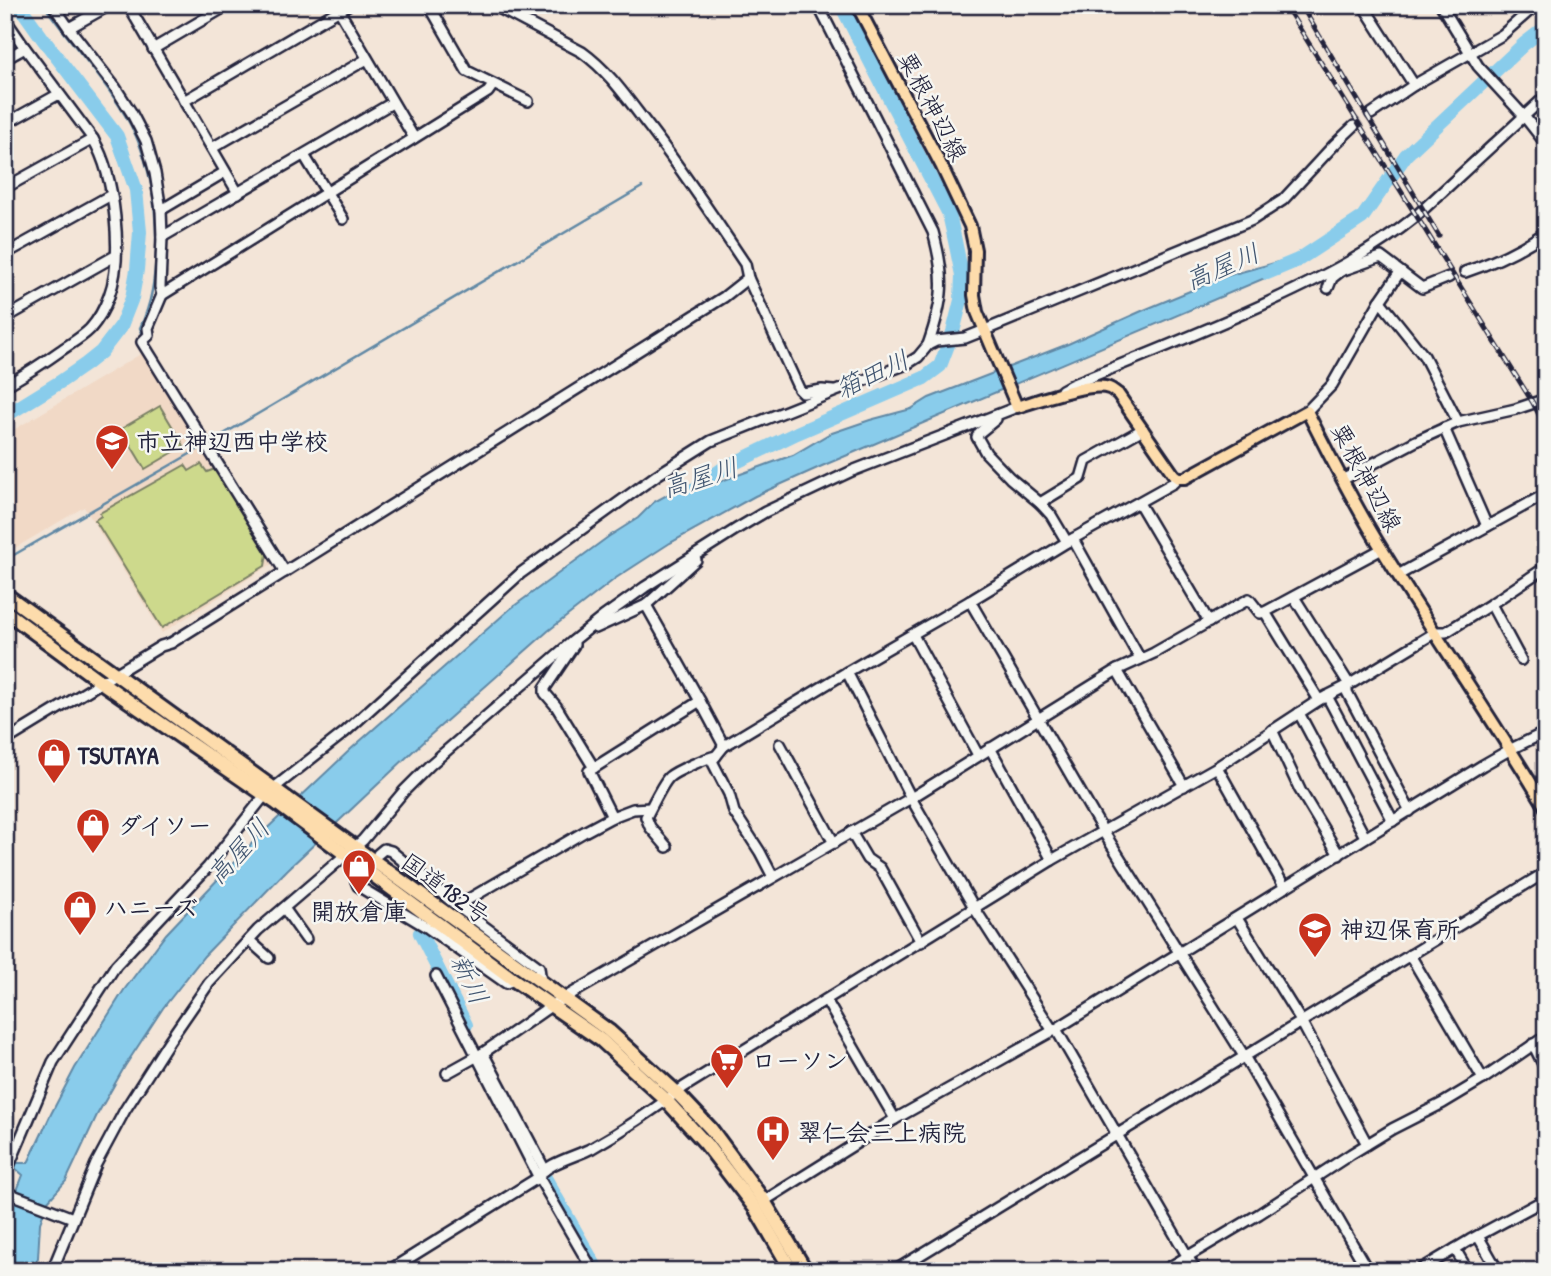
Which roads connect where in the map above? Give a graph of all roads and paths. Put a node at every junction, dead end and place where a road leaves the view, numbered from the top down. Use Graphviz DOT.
graph roads {
  1 [pos="53,5"];
  2 [pos="110,5"];
  3 [pos="128,5"];
  4 [pos="228,5"];
  5 [pos="429,5"];
  6 [pos="493,5"];
  7 [pos="818,5"];
  8 [pos="856,5"];
  9 [pos="1363,5"];
  10 [pos="1441,5"];
  11 [pos="1536,5"];
  12 [pos="341,7"];
  13 [pos="5,19"];
  14 [pos="69,28"];
  15 [pos="25,48"];
  16 [pos="153,49"];
  17 [pos="1470,54"];
  18 [pos="5,59"];
  19 [pos="367,59"];
  20 [pos="493,85"];
  21 [pos="1414,85"];
  22 [pos="59,93"];
  23 [pos="1546,96"];
  24 [pos="184,101"];
  25 [pos="528,101"];
  26 [pos="392,103"];
  27 [pos="1371,114"];
  28 [pos="1523,114"];
  29 [pos="5,124"];
  30 [pos="1354,126"];
  31 [pos="414,138"];
  32 [pos="93,139"];
  33 [pos="1546,144"];
  34 [pos="212,148"];
  35 [pos="304,155"];
  36 [pos="225,172"];
  37 [pos="5,188"];
  38 [pos="238,193"];
  39 [pos="327,193"];
  40 [pos="111,195"];
  41 [pos="161,210"];
  42 [pos="343,219"];
  43 [pos="1546,232"];
  44 [pos="162,237"];
  45 [pos="5,254"];
  46 [pos="116,256"];
  47 [pos="1400,272"];
  48 [pos="1465,272"];
  49 [pos="1449,277"];
  50 [pos="748,278"];
  51 [pos="1328,288"];
  52 [pos="162,295"];
  53 [pos="1380,301"];
  54 [pos="5,318"];
  55 [pos="986,334"];
  56 [pos="932,343"];
  57 [pos="5,386"];
  58 [pos="836,391"];
  59 [pos="1056,395"];
  60 [pos="1546,399"];
  61 [pos="1016,406"];
  62 [pos="1307,411"];
  63 [pos="1004,413"];
  64 [pos="1458,422"];
  65 [pos="1444,428"];
  66 [pos="1143,429"];
  67 [pos="1178,478"];
  68 [pos="1342,480"];
  69 [pos="1546,494"];
  70 [pos="1040,503"];
  71 [pos="1139,503"];
  72 [pos="1487,526"];
  73 [pos="1070,540"];
  74 [pos="1382,549"];
  75 [pos="703,550"];
  76 [pos="1546,567"];
  77 [pos="285,572"];
  78 [pos="1398,575"];
  79 [pos="5,594"];
  80 [pos="1294,597"];
  81 [pos="970,601"];
  82 [pos="1491,604"];
  83 [pos="646,605"];
  84 [pos="5,611"];
  85 [pos="1265,612"];
  86 [pos="1209,622"];
  87 [pos="590,627"];
  88 [pos="1436,632"];
  89 [pos="913,635"];
  90 [pos="573,641"];
  91 [pos="1140,659"];
  92 [pos="1521,660"];
  93 [pos="1117,670"];
  94 [pos="847,672"];
  95 [pos="115,673"];
  96 [pos="101,682"];
  97 [pos="1347,686"];
  98 [pos="1323,698"];
  99 [pos="700,701"];
  100 [pos="1299,713"];
  101 [pos="1038,719"];
  102 [pos="1272,730"];
  103 [pos="1546,732"];
  104 [pos="5,741"];
  105 [pos="780,744"];
  106 [pos="724,746"];
  107 [pos="990,748"];
  108 [pos="1511,749"];
  109 [pos="978,755"];
  110 [pos="716,756"];
  111 [pos="594,768"];
  112 [pos="1217,768"];
  113 [pos="1184,786"];
  114 [pos="274,796"];
  115 [pos="911,798"];
  116 [pos="650,808"];
  117 [pos="1546,808"];
  118 [pos="1410,811"];
  119 [pos="612,817"];
  120 [pos="1393,821"];
  121 [pos="1103,831"];
  122 [pos="851,832"];
  123 [pos="1365,837"];
  124 [pos="834,843"];
  125 [pos="667,847"];
  126 [pos="347,849"];
  127 [pos="378,854"];
  128 [pos="1339,855"];
  129 [pos="1052,860"];
  130 [pos="1546,872"];
  131 [pos="359,876"];
  132 [pos="773,877"];
  133 [pos="1285,888"];
  134 [pos="457,906"];
  135 [pos="284,908"];
  136 [pos="975,909"];
  137 [pos="1237,918"];
  138 [pos="306,939"];
  139 [pos="249,940"];
  140 [pos="921,942"];
  141 [pos="1180,953"];
  142 [pos="1410,955"];
  143 [pos="269,958"];
  144 [pos="436,976"];
  145 [pos="514,980"];
  146 [pos="541,982"];
  147 [pos="826,1000"];
  148 [pos="558,1001"];
  149 [pos="1301,1021"];
  150 [pos="1054,1030"];
  151 [pos="1546,1036"];
  152 [pos="1533,1044"];
  153 [pos="479,1054"];
  154 [pos="1244,1056"];
  155 [pos="1546,1070"];
  156 [pos="447,1073"];
  157 [pos="1483,1079"];
  158 [pos="671,1096"];
  159 [pos="895,1119"];
  160 [pos="1116,1134"];
  161 [pos="1367,1144"];
  162 [pos="541,1173"];
  163 [pos="5,1175"];
  164 [pos="1314,1177"];
  165 [pos="5,1192"];
  166 [pos="764,1201"];
  167 [pos="1543,1201"];
  168 [pos="1546,1214"];
  169 [pos="70,1217"];
  170 [pos="1478,1236"];
  171 [pos="1455,1249"];
  172 [pos="1187,1257"];
  173 [pos="52,1271"];
  174 [pos="388,1271"];
  175 [pos="593,1271"];
  176 [pos="792,1271"];
  177 [pos="806,1271"];
  178 [pos="894,1271"];
  179 [pos="1163,1271"];
  180 [pos="1196,1271"];
  181 [pos="1368,1271"];
  182 [pos="1418,1271"];
  183 [pos="1468,1271"];
  184 [pos="1498,1271"];
  1 -- 14 [label="street"];
  2 -- 14 [label="street"];
  3 -- 16 [label="street"];
  4 -- 16 [label="street"];
  5 -- 20 [label="street"];
  6 -- 50 [label="street"];
  7 -- 56 [label="street"];
  8 -- 55 [label="main road, 粟根神辺線"];
  9 -- 21 [label="street"];
  10 -- 17 [label="street"];
  11 -- 17 [label="street"];
  12 -- 19 [label="street"];
  12 -- 24 [label="street"];
  13 -- 15 [label="street"];
  14 -- 41 [label="street"];
  15 -- 18 [label="street"];
  15 -- 22 [label="street"];
  16 -- 24 [label="street"];
  17 -- 21 [label="street"];
  17 -- 28 [label="street"];
  19 -- 26 [label="street"];
  19 -- 34 [label="street"];
  20 -- 25 [label="street"];
  20 -- 31 [label="street"];
  21 -- 27 [label="street"];
  22 -- 29 [label="street"];
  22 -- 32 [label="street"];
  23 -- 28 [label="street"];
  24 -- 34 [label="street"];
  26 -- 31 [label="street"];
  26 -- 35 [label="street"];
  28 -- 33 [label="street"];
  28 -- 59 [label="street"];
  30 -- 55 [label="street"];
  31 -- 39 [label="street"];
  32 -- 37 [label="street"];
  32 -- 40 [label="street"];
  34 -- 36 [label="street"];
  35 -- 38 [label="street"];
  35 -- 39 [label="street"];
  36 -- 38 [label="street"];
  36 -- 41 [label="street"];
  38 -- 44 [label="street"];
  39 -- 42 [label="street"];
  39 -- 52 [label="street"];
  40 -- 45 [label="street"];
  40 -- 46 [label="street"];
  41 -- 44 [label="street"];
  43 -- 48 [label="street"];
  44 -- 52 [label="street"];
  46 -- 54 [label="street"];
  46 -- 57 [label="street"];
  47 -- 49 [label="street"];
  47 -- 51 [label="street"];
  47 -- 53 [label="street"];
  50 -- 58 [label="street"];
  50 -- 77 [label="street"];
  52 -- 77 [label="street"];
  53 -- 62 [label="street"];
  53 -- 64 [label="street"];
  55 -- 56 [label="street"];
  55 -- 61 [label="main road, 粟根神辺線"];
  56 -- 58 [label="street"];
  58 -- 114 [label="street"];
  59 -- 61 [label="main road"];
  59 -- 66 [label="main road"];
  60 -- 64 [label="street"];
  61 -- 63 [label="street"];
  62 -- 67 [label="main road, 粟根神辺線"];
  62 -- 68 [label="main road, 粟根神辺線"];
  63 -- 70 [label="street"];
  63 -- 75 [label="street"];
  64 -- 65 [label="street"];
  65 -- 68 [label="street"];
  65 -- 72 [label="street"];
  66 -- 67 [label="main road"];
  66 -- 70 [label="street"];
  67 -- 71 [label="street"];
  68 -- 74 [label="main road, 粟根神辺線"];
  69 -- 72 [label="street"];
  70 -- 73 [label="street"];
  71 -- 73 [label="street"];
  71 -- 86 [label="street"];
  72 -- 78 [label="street"];
  73 -- 81 [label="street"];
  73 -- 91 [label="street"];
  74 -- 78 [label="main road, 粟根神辺線"];
  74 -- 80 [label="street"];
  75 -- 83 [label="street"];
  75 -- 87 [label="street"];
  76 -- 82 [label="street"];
  77 -- 95 [label="street"];
  78 -- 88 [label="main road, 粟根神辺線"];
  79 -- 95 [label="highway, 国道182号"];
  80 -- 85 [label="street"];
  80 -- 97 [label="street"];
  81 -- 89 [label="street"];
  81 -- 101 [label="street"];
  82 -- 88 [label="street"];
  82 -- 92 [label="street"];
  83 -- 87 [label="street"];
  83 -- 99 [label="street"];
  84 -- 96 [label="highway, 国道182号"];
  85 -- 86 [label="street"];
  85 -- 98 [label="street"];
  86 -- 91 [label="street"];
  87 -- 90 [label="street"];
  88 -- 97 [label="street"];
  88 -- 108 [label="main road, 粟根神辺線"];
  89 -- 94 [label="street"];
  89 -- 109 [label="street"];
  90 -- 111 [label="street"];
  90 -- 126 [label="street"];
  91 -- 93 [label="street"];
  93 -- 101 [label="street"];
  93 -- 113 [label="street"];
  94 -- 106 [label="street"];
  94 -- 115 [label="street"];
  95 -- 96 [label="street"];
  95 -- 114 [label="highway, 国道182号"];
  96 -- 104 [label="street"];
  96 -- 114 [label="highway, 国道182号"];
  97 -- 98 [label="street"];
  97 -- 118 [label="street"];
  98 -- 100 [label="street"];
  98 -- 120 [label="street"];
  99 -- 106 [label="street"];
  99 -- 111 [label="street"];
  100 -- 102 [label="street"];
  100 -- 123 [label="street"];
  101 -- 107 [label="street"];
  101 -- 121 [label="street"];
  102 -- 112 [label="street"];
  102 -- 128 [label="street"];
  103 -- 108 [label="street"];
  105 -- 124 [label="street"];
  106 -- 110 [label="street"];
  107 -- 109 [label="street"];
  107 -- 129 [label="street"];
  108 -- 117 [label="main road, 粟根神辺線"];
  108 -- 118 [label="street"];
  109 -- 115 [label="street"];
  110 -- 116 [label="street"];
  110 -- 132 [label="street"];
  111 -- 119 [label="street"];
  112 -- 113 [label="street"];
  112 -- 133 [label="street"];
  113 -- 121 [label="street"];
  114 -- 126 [label="highway, 国道182号"];
  114 -- 163 [label="street"];
  115 -- 122 [label="street"];
  115 -- 136 [label="street"];
  116 -- 119 [label="street"];
  116 -- 125 [label="street"];
  118 -- 120 [label="street"];
  119 -- 134 [label="street"];
  120 -- 123 [label="street"];
  121 -- 129 [label="street"];
  121 -- 141 [label="street"];
  122 -- 124 [label="street"];
  122 -- 140 [label="street"];
  123 -- 128 [label="street"];
  124 -- 132 [label="street"];
  126 -- 135 [label="street"];
  126 -- 145 [label="highway, 国道182号"];
  126 -- 146 [label="highway, 国道182号"];
  127 -- 134 [label="street"];
  128 -- 133 [label="street"];
  129 -- 136 [label="street"];
  130 -- 142 [label="street"];
  131 -- 145 [label="street"];
  132 -- 148 [label="street"];
  133 -- 137 [label="street"];
  134 -- 146 [label="street"];
  135 -- 138 [label="street"];
  135 -- 139 [label="street"];
  136 -- 140 [label="street"];
  136 -- 150 [label="street"];
  137 -- 141 [label="street"];
  137 -- 149 [label="street"];
  139 -- 143 [label="street"];
  139 -- 169 [label="street"];
  140 -- 147 [label="street"];
  141 -- 150 [label="street"];
  141 -- 154 [label="street"];
  142 -- 149 [label="street"];
  142 -- 157 [label="street"];
  144 -- 153 [label="street"];
  145 -- 148 [label="highway, 国道182号"];
  146 -- 148 [label="highway, 国道182号"];
  147 -- 158 [label="street"];
  147 -- 159 [label="street"];
  148 -- 153 [label="street"];
  148 -- 158 [label="highway, 国道182号"];
  149 -- 154 [label="street"];
  149 -- 161 [label="street"];
  150 -- 159 [label="street"];
  150 -- 160 [label="street"];
  151 -- 152 [label="street"];
  152 -- 155 [label="street"];
  152 -- 157 [label="street"];
  153 -- 156 [label="street"];
  153 -- 162 [label="street"];
  154 -- 160 [label="street"];
  154 -- 164 [label="street"];
  157 -- 161 [label="street"];
  158 -- 162 [label="street"];
  158 -- 166 [label="highway, 国道182号"];
  158 -- 176 [label="highway, 国道182号"];
  159 -- 166 [label="street"];
  160 -- 172 [label="street"];
  160 -- 178 [label="street"];
  161 -- 164 [label="street"];
  162 -- 174 [label="street"];
  162 -- 175 [label="street"];
  164 -- 172 [label="street"];
  164 -- 181 [label="street"];
  165 -- 169 [label="street"];
  166 -- 177 [label="highway, 国道182号"];
  167 -- 168 [label="street"];
  167 -- 170 [label="street"];
  169 -- 173 [label="street"];
  170 -- 171 [label="street"];
  170 -- 184 [label="street"];
  171 -- 182 [label="street"];
  171 -- 183 [label="street"];
  172 -- 179 [label="street"];
  172 -- 180 [label="street"];
}
